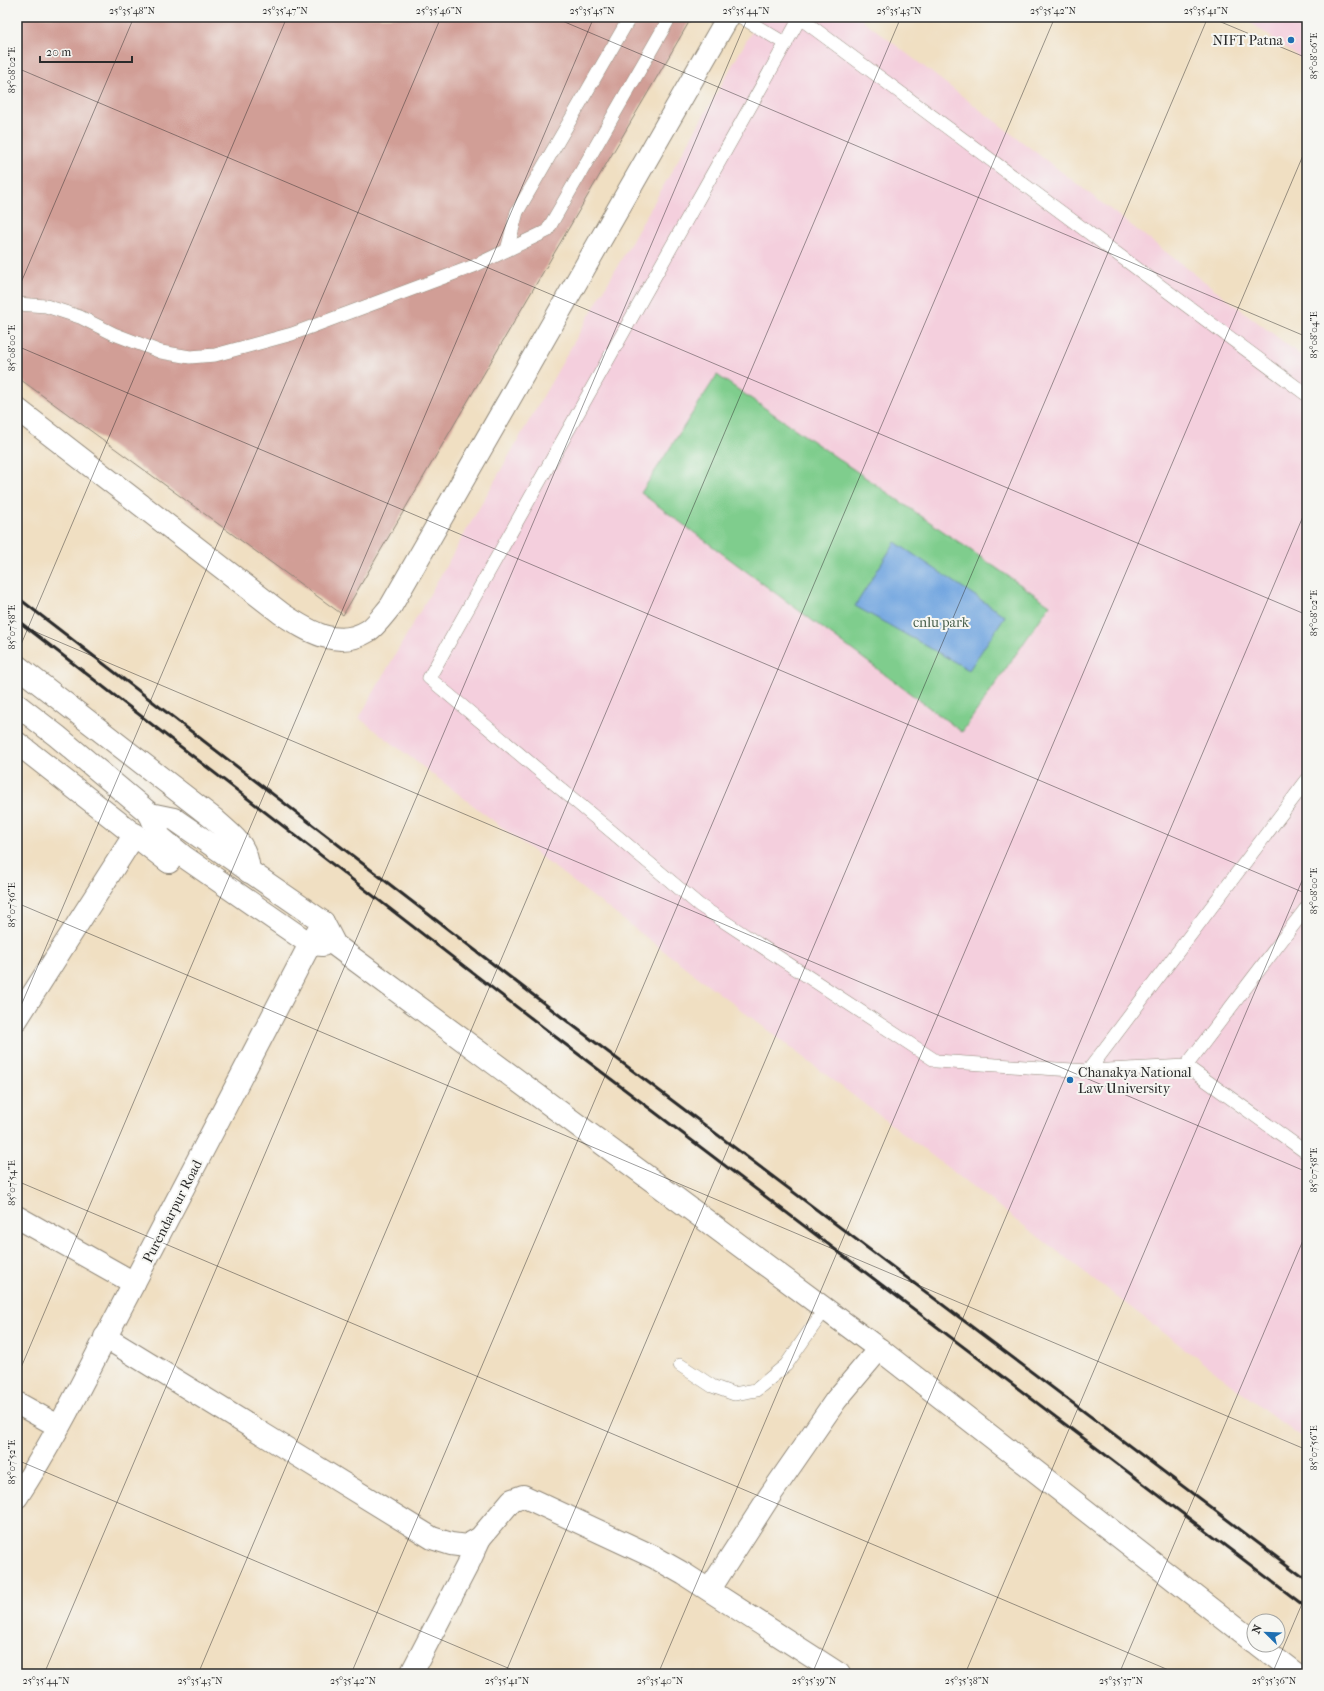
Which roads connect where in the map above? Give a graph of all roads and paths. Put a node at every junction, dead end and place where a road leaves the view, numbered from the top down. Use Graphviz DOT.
graph roads {
  1 [pos="630,17"];
  2 [pos="670,17"];
  3 [pos="728,17"];
  4 [pos="741,17"];
  5 [pos="786,44"];
  6 [pos="507,250"];
  7 [pos="17,304"];
  8 [pos="1307,395"];
  9 [pos="17,409"];
  10 [pos="17,666"];
  11 [pos="17,705"];
  12 [pos="17,743"];
  13 [pos="1307,780"];
  14 [pos="150,814"];
  15 [pos="135,834"];
  16 [pos="203,870"];
  17 [pos="249,872"];
  18 [pos="1307,907"];
  19 [pos="323,922"];
  20 [pos="310,944"];
  21 [pos="335,945"];
  22 [pos="17,1019"];
  23 [pos="1186,1066"];
  24 [pos="1088,1071"];
  25 [pos="1307,1153"];
  26 [pos="17,1217"];
  27 [pos="134,1283"];
  28 [pos="825,1309"];
  29 [pos="105,1337"];
  30 [pos="879,1349"];
  31 [pos="680,1365"];
  32 [pos="17,1403"];
  33 [pos="58,1426"];
  34 [pos="17,1497"];
  35 [pos="480,1538"];
  36 [pos="710,1589"];
  37 [pos="1246,1636"];
  38 [pos="1268,1653"];
  39 [pos="411,1674"];
  40 [pos="839,1674"];
  41 [pos="1296,1674"];
  1 -- 6 [label="lane"];
  2 -- 6 [label="lane"];
  3 -- 9 [label="street"];
  4 -- 5 [label="lane"];
  5 -- 8 [label="lane"];
  5 -- 24 [label="lane"];
  6 -- 7 [label="lane"];
  10 -- 17 [label="street"];
  11 -- 14 [label="street"];
  12 -- 15 [label="street"];
  13 -- 24 [label="lane"];
  14 -- 16 [label="street"];
  14 -- 17 [label="street"];
  15 -- 16 [label="street"];
  15 -- 22 [label="street"];
  16 -- 20 [label="street"];
  17 -- 19 [label="street"];
  18 -- 23 [label="lane"];
  19 -- 20 [label="street, Purendarpur Road"];
  19 -- 21 [label="street"];
  20 -- 21 [label="street"];
  20 -- 27 [label="street, Purendarpur Road"];
  21 -- 28 [label="street"];
  23 -- 24 [label="lane"];
  23 -- 25 [label="lane"];
  26 -- 27 [label="street"];
  27 -- 29 [label="street, Purendarpur Road"];
  28 -- 30 [label="street"];
  28 -- 31 [label="lane"];
  29 -- 33 [label="street, Purendarpur Road"];
  29 -- 35 [label="street"];
  30 -- 36 [label="street"];
  30 -- 37 [label="street"];
  32 -- 33 [label="street"];
  33 -- 34 [label="street, Purendarpur Road"];
  35 -- 36 [label="street"];
  35 -- 39 [label="street"];
  36 -- 40 [label="street"];
  38 -- 41 [label="street"];
}
